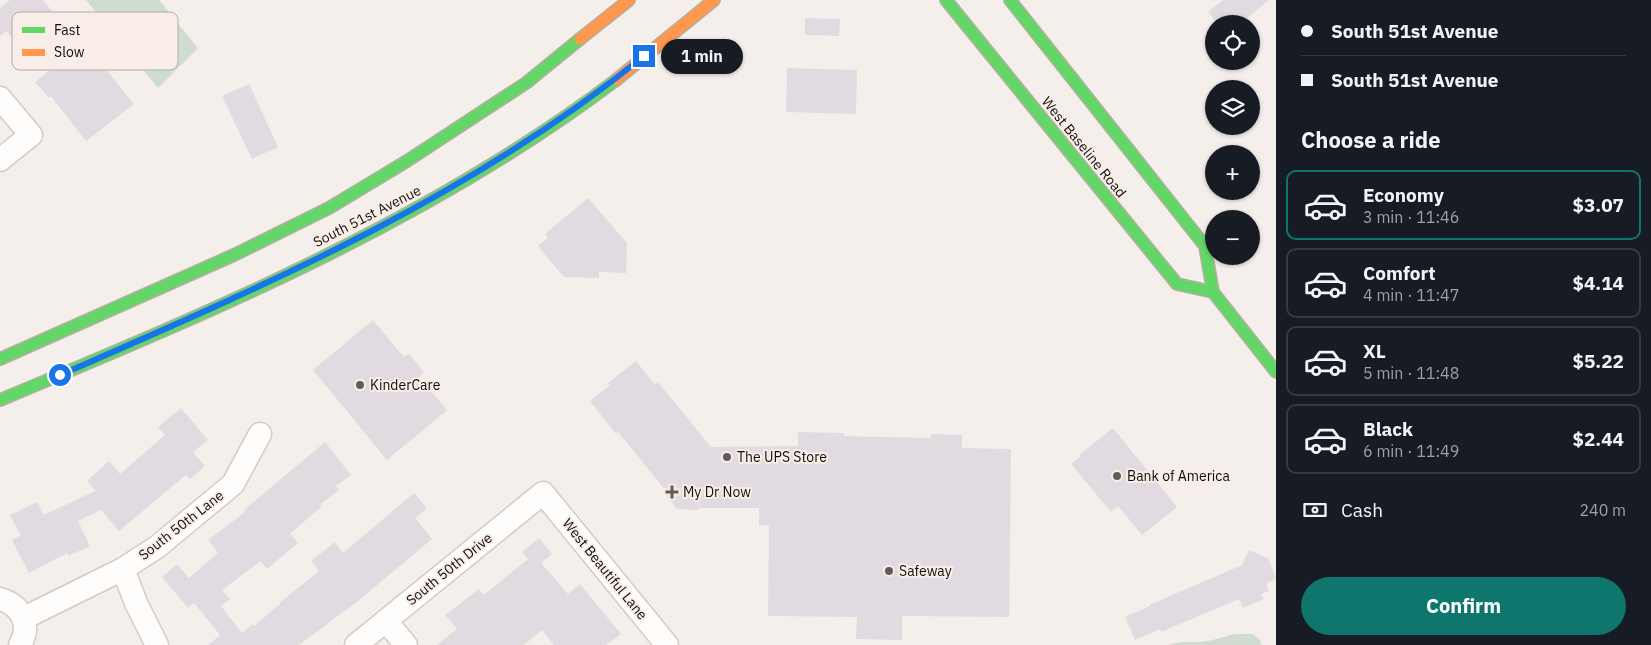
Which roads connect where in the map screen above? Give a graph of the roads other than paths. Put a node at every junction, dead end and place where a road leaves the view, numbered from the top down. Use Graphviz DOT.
graph roads {
  1 [pos="629,0"];
  2 [pos="714,0"];
  3 [pos="946,0"];
  4 [pos="1010,0"];
  5 [pos="0,98"];
  6 [pos="0,160"];
  7 [pos="1213,292"];
  8 [pos="0,359"];
  9 [pos="1276,372"];
  10 [pos="0,400"];
  11 [pos="260,434"];
  12 [pos="543,493"];
  13 [pos="123,569"];
  14 [pos="2,598"];
  15 [pos="24,618"];
  16 [pos="386,621"];
  17 [pos="20,645"];
  18 [pos="157,645"];
  19 [pos="356,645"];
  20 [pos="406,645"];
  21 [pos="667,645"];
  1 -- 8 [label="main road, South 51st Avenue"];
  2 -- 10 [label="main road, South 51st Avenue"];
  3 -- 7 [label="main road, West Baseline Road"];
  4 -- 7 [label="main road"];
  5 -- 6 [label="street"];
  7 -- 9 [label="main road"];
  11 -- 13 [label="street, South 50th Lane"];
  12 -- 16 [label="street, South 50th Drive"];
  12 -- 21 [label="street, West Beautiful Lane"];
  13 -- 15 [label="street, South 50th Lane"];
  13 -- 18 [label="street"];
  14 -- 15 [label="street"];
  15 -- 17 [label="street"];
  16 -- 19 [label="street, South 50th Drive"];
  16 -- 20 [label="street"];
}
